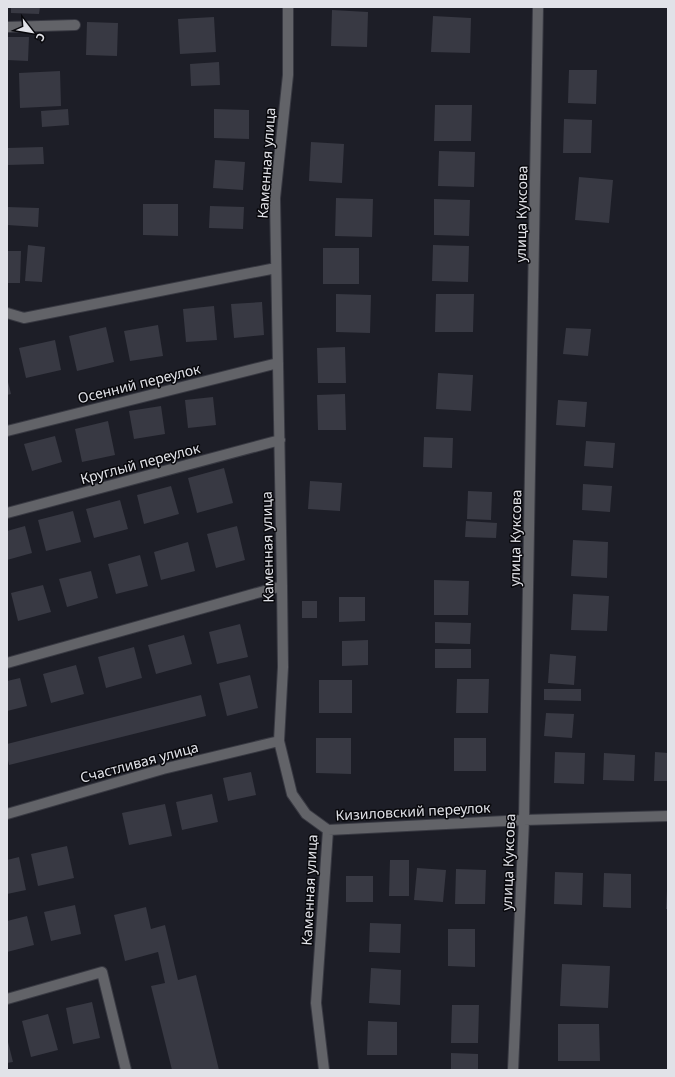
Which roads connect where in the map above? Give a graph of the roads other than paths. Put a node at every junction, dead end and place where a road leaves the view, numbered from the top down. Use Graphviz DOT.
graph roads {
  1 [pos="288,7"];
  2 [pos="538,7"];
  3 [pos="75,25"];
  4 [pos="7,27"];
  5 [pos="276,268"];
  6 [pos="7,313"];
  7 [pos="278,363"];
  8 [pos="7,431"];
  9 [pos="280,440"];
  10 [pos="7,512"];
  11 [pos="282,586"];
  12 [pos="7,663"];
  13 [pos="279,741"];
  14 [pos="7,814"];
  15 [pos="668,816"];
  16 [pos="524,820"];
  17 [pos="328,830"];
  18 [pos="7,999"];
  19 [pos="126,1070"];
  20 [pos="324,1070"];
  21 [pos="512,1070"];
  1 -- 5 [label="street, Каменная улица"];
  2 -- 16 [label="street, улица Куксова"];
  3 -- 4 [label="street"];
  5 -- 6 [label="street"];
  5 -- 7 [label="street, Каменная улица"];
  7 -- 8 [label="street, Осенний переулок"];
  7 -- 9 [label="street, Каменная улица"];
  9 -- 10 [label="street, Круглый переулок"];
  9 -- 11 [label="street, Каменная улица"];
  11 -- 12 [label="street"];
  11 -- 13 [label="street, Каменная улица"];
  13 -- 14 [label="street, Счастливая улица"];
  13 -- 17 [label="street, Каменная улица"];
  15 -- 16 [label="street, Кизиловский переулок"];
  16 -- 17 [label="street, Кизиловский переулок"];
  16 -- 21 [label="street, улица Куксова"];
  17 -- 20 [label="street, Каменная улица"];
  18 -- 19 [label="street"];
}
